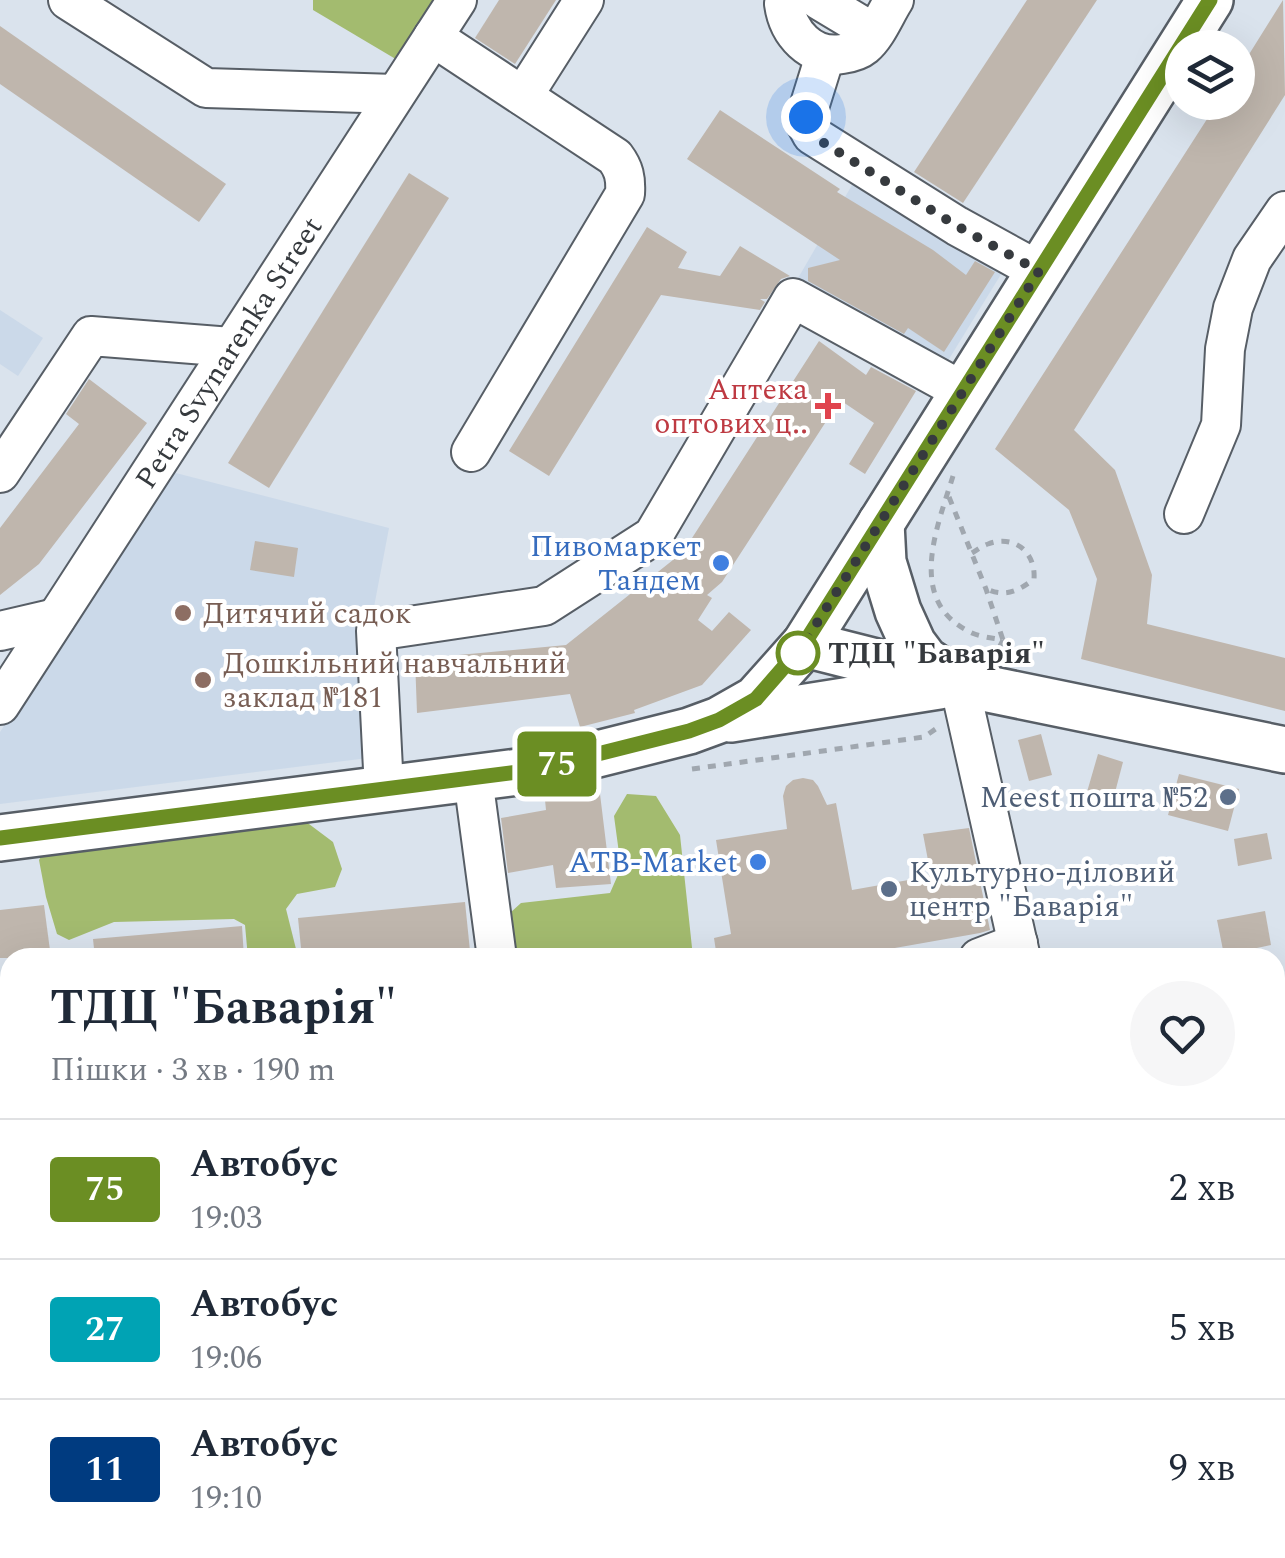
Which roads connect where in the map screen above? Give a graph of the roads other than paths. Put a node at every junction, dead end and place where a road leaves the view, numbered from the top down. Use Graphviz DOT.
graph roads {
  1 [pos="68,0"];
  2 [pos="456,0"];
  3 [pos="584,0"];
  4 [pos="787,0"];
  5 [pos="818,0"];
  6 [pos="894,0"];
  7 [pos="1210,0"];
  8 [pos="874,33"];
  9 [pos="433,37"];
  10 [pos="825,56"];
  11 [pos="395,94"];
  12 [pos="523,96"];
  13 [pos="1285,211"];
  14 [pos="1039,271"];
  15 [pos="232,347"];
  16 [pos="964,392"];
  17 [pos="471,452"];
  18 [pos="0,473"];
  19 [pos="1184,514"];
  20 [pos="881,523"];
  21 [pos="56,618"];
  22 [pos="0,631"];
  23 [pos="804,644"];
  24 [pos="971,686"];
  25 [pos="4,693"];
  26 [pos="719,720"];
  27 [pos="1285,750"];
  28 [pos="473,778"];
  29 [pos="384,790"];
  30 [pos="0,838"];
  31 [pos="496,948"];
  32 [pos="1019,948"];
  1 -- 11 [label="street"];
  2 -- 9 [label="street, Petra Svynarenka Street"];
  3 -- 12 [label="street"];
  4 -- 10 [label="street"];
  5 -- 8 [label="street"];
  6 -- 8 [label="street"];
  7 -- 14 [label="main road"];
  8 -- 10 [label="street"];
  9 -- 11 [label="street, Petra Svynarenka Street"];
  9 -- 12 [label="street"];
  10 -- 14 [label="street"];
  11 -- 15 [label="street, Petra Svynarenka Street"];
  12 -- 17 [label="street"];
  13 -- 19 [label="street"];
  14 -- 16 [label="main road"];
  15 -- 18 [label="street"];
  15 -- 21 [label="street, Petra Svynarenka Street"];
  16 -- 20 [label="main road"];
  16 -- 29 [label="street"];
  20 -- 23 [label="main road"];
  20 -- 24 [label="main road"];
  21 -- 22 [label="street"];
  21 -- 25 [label="street, Petra Svynarenka Street"];
  23 -- 24 [label="main road"];
  23 -- 26 [label="main road"];
  24 -- 26 [label="main road"];
  24 -- 27 [label="main road"];
  24 -- 32 [label="street"];
  26 -- 28 [label="main road"];
  28 -- 29 [label="main road"];
  28 -- 31 [label="street"];
  29 -- 30 [label="main road"];
}
